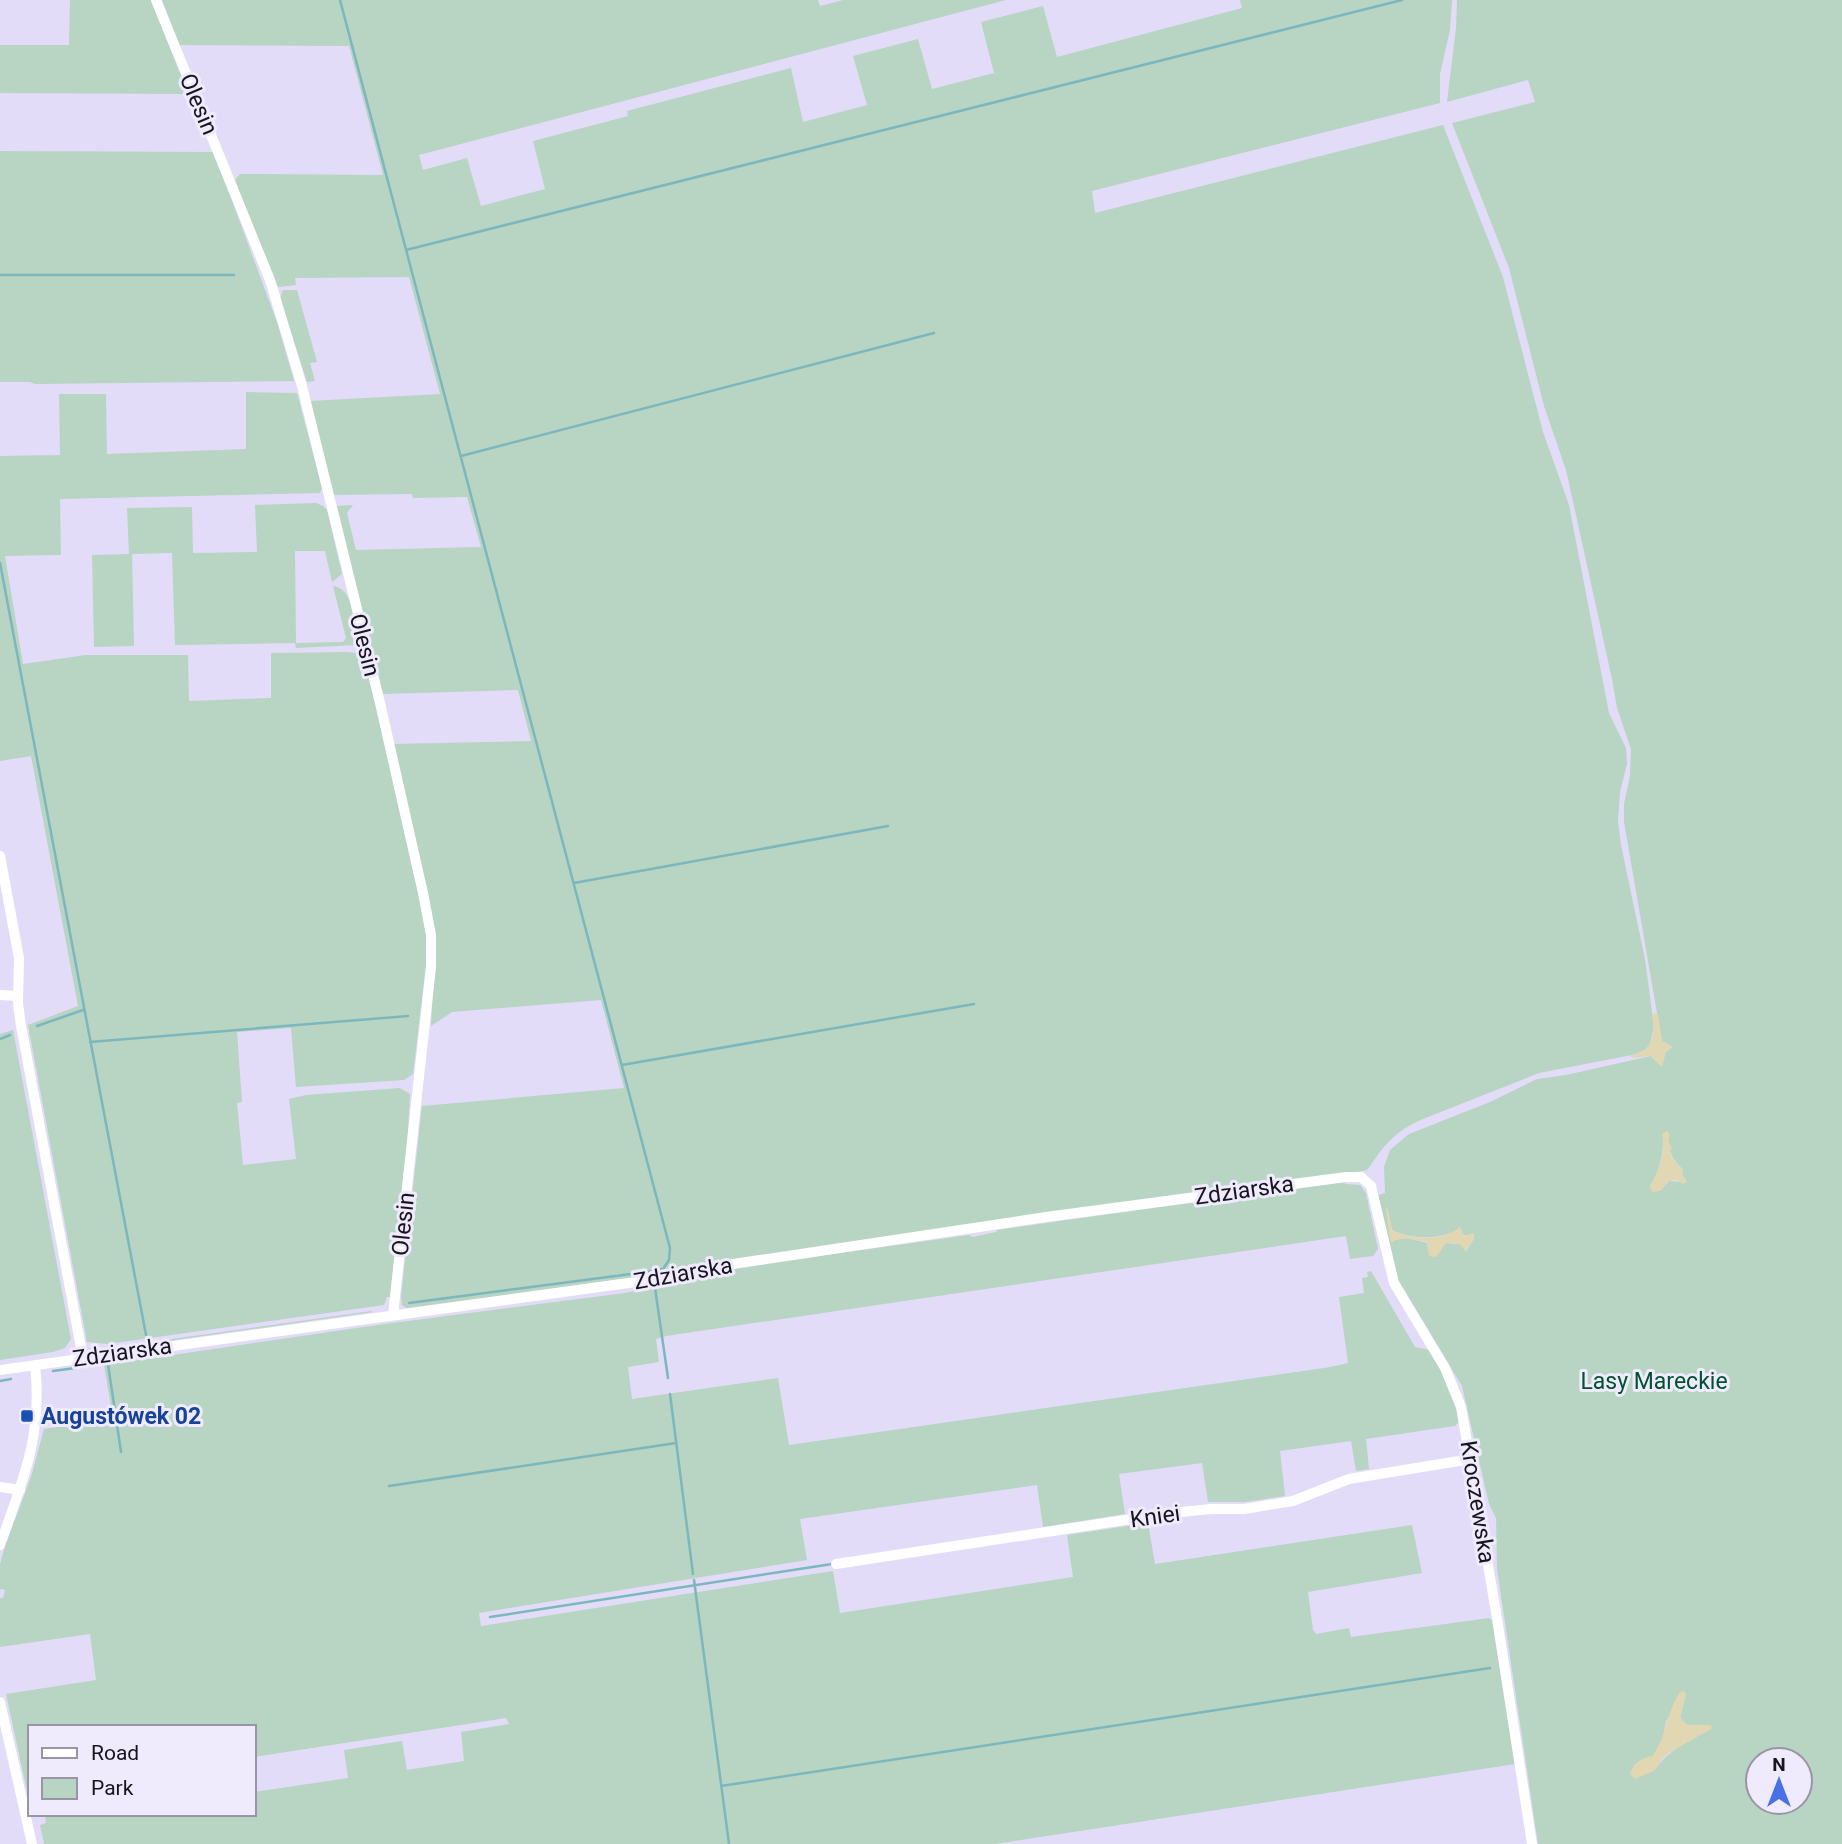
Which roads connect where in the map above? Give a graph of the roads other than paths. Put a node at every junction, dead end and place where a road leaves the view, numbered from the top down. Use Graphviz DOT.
graph roads {
  1 [pos="156,0"];
  2 [pos="0,856"];
  3 [pos="0,995"];
  4 [pos="18,996"];
  5 [pos="1366,1179"];
  6 [pos="393,1315"];
  7 [pos="83,1357"];
  8 [pos="34,1365"];
  9 [pos="0,1370"];
  10 [pos="1471,1459"];
  11 [pos="0,1488"];
  12 [pos="20,1490"];
  13 [pos="0,1545"];
  14 [pos="836,1564"];
  15 [pos="0,1702"];
  16 [pos="32,1844"];
  17 [pos="1532,1844"];
  1 -- 6 [label="street, Olesin"];
  2 -- 4 [label="street"];
  3 -- 4 [label="street"];
  4 -- 7 [label="street"];
  5 -- 6 [label="street, Zdziarska"];
  5 -- 10 [label="street, Kroczewska"];
  6 -- 7 [label="street, Zdziarska"];
  7 -- 8 [label="street, Zdziarska"];
  8 -- 9 [label="street, Zdziarska"];
  8 -- 12 [label="street"];
  10 -- 14 [label="street, Kniei"];
  10 -- 17 [label="street, Kroczewska"];
  11 -- 12 [label="street"];
  12 -- 13 [label="street"];
  15 -- 16 [label="street"];
}
